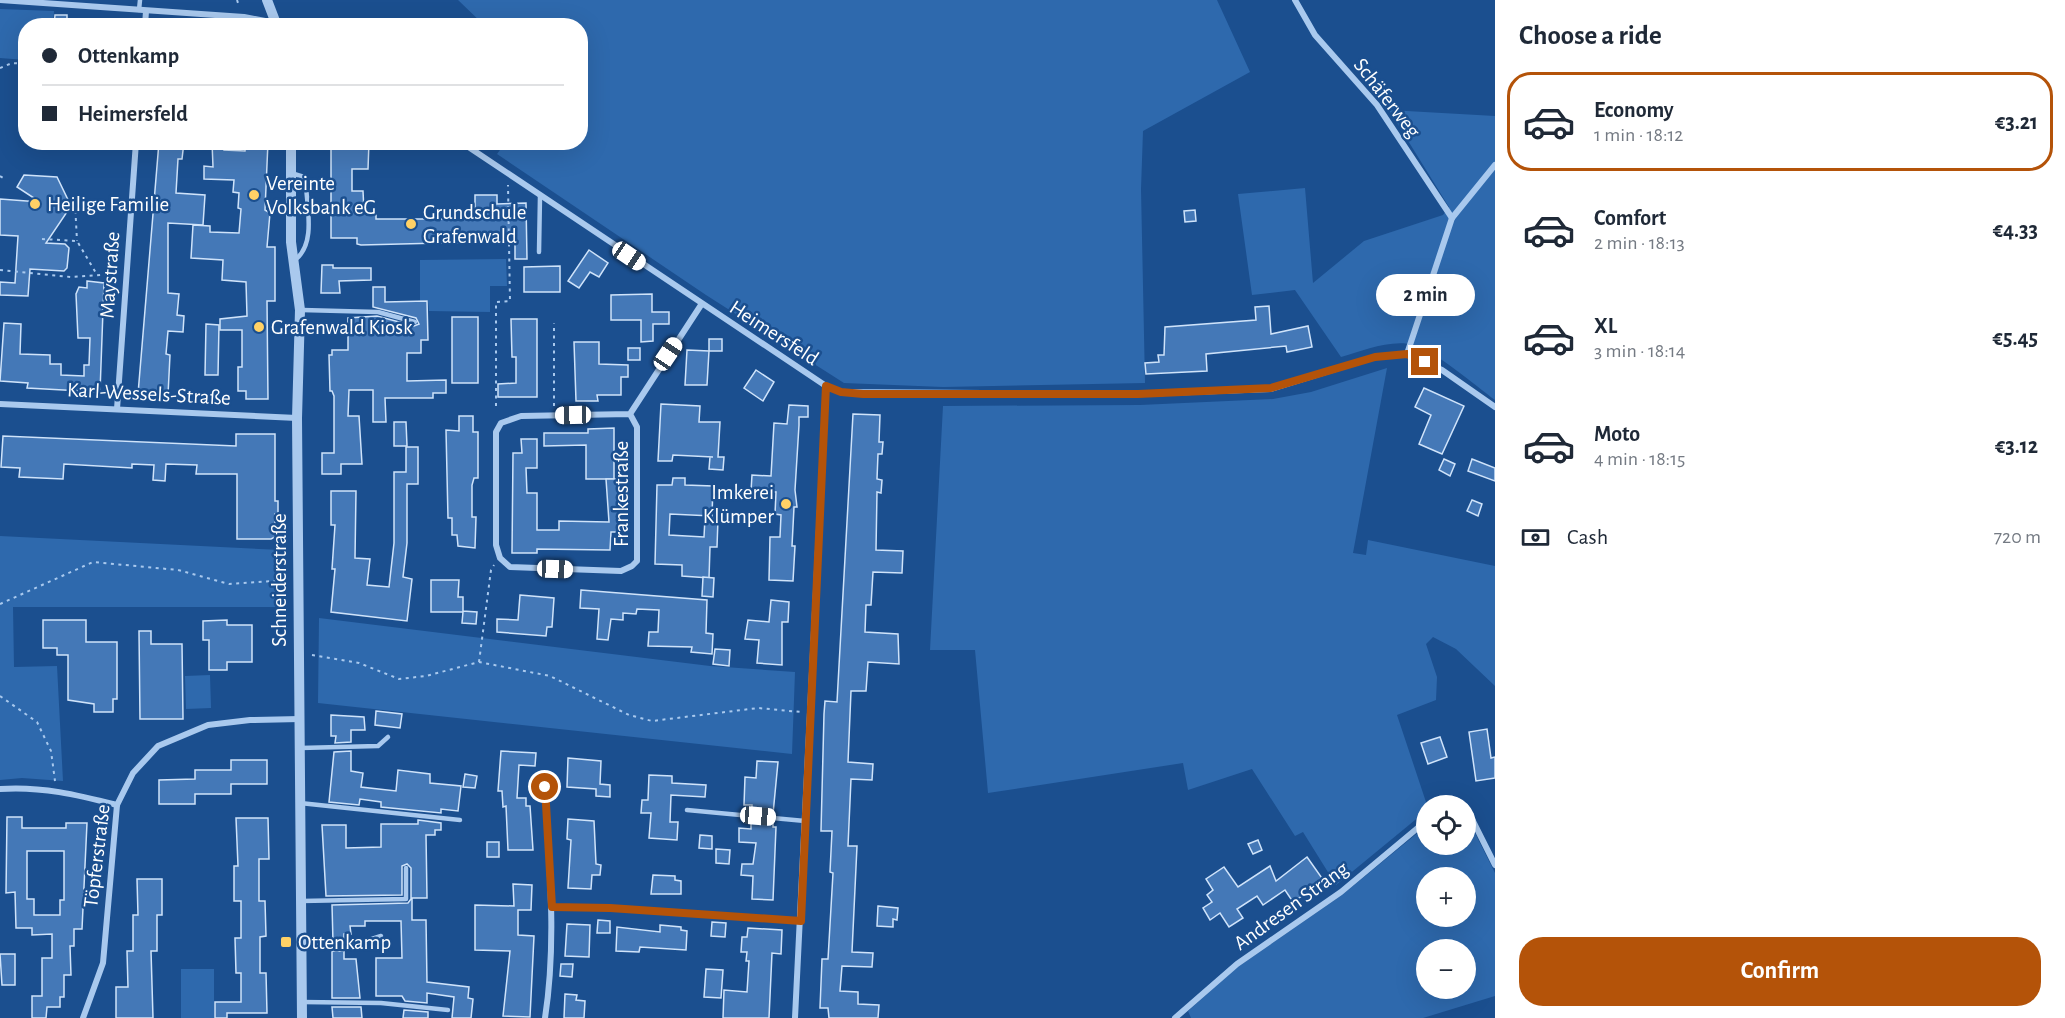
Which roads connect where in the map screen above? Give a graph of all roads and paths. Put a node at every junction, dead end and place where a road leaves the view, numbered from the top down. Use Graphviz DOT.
graph roads {
  1 [pos="0,0"];
  2 [pos="140,0"];
  3 [pos="267,0"];
  4 [pos="1295,0"];
  5 [pos="142,11"];
  6 [pos="143,18"];
  7 [pos="215,18"];
  8 [pos="274,18"];
  9 [pos="18,63"];
  10 [pos="0,68"];
  11 [pos="135,150"];
  12 [pos="291,150"];
  13 [pos="472,150"];
  14 [pos="1495,165"];
  15 [pos="291,173"];
  16 [pos="508,175"];
  17 [pos="0,176"];
  18 [pos="5,178"];
  19 [pos="540,196"];
  20 [pos="75,203"];
  21 [pos="1452,218"];
  22 [pos="42,239"];
  23 [pos="76,241"];
  24 [pos="539,252"];
  25 [pos="293,262"];
  26 [pos="0,270"];
  27 [pos="96,273"];
  28 [pos="127,274"];
  29 [pos="701,305"];
  30 [pos="300,310"];
  31 [pos="415,322"];
  32 [pos="554,323"];
  33 [pos="1407,354"];
  34 [pos="826,386"];
  35 [pos="0,404"];
  36 [pos="496,406"];
  37 [pos="1495,407"];
  38 [pos="117,409"];
  39 [pos="630,414"];
  40 [pos="554,415"];
  41 [pos="297,418"];
  42 [pos="500,558"];
  43 [pos="299,579"];
  44 [pos="0,604"];
  45 [pos="299,643"];
  46 [pos="479,662"];
  47 [pos="0,696"];
  48 [pos="810,713"];
  49 [pos="300,719"];
  50 [pos="388,737"];
  51 [pos="300,748"];
  52 [pos="545,787"];
  53 [pos="0,789"];
  54 [pos="57,790"];
  55 [pos="300,803"];
  56 [pos="117,804"];
  57 [pos="687,810"];
  58 [pos="460,820"];
  59 [pos="805,821"];
  60 [pos="1476,828"];
  61 [pos="1416,829"];
  62 [pos="1495,866"];
  63 [pos="406,868"];
  64 [pos="301,901"];
  65 [pos="552,907"];
  66 [pos="801,921"];
  67 [pos="381,936"];
  68 [pos="302,945"];
  69 [pos="302,1002"];
  70 [pos="448,1010"];
  71 [pos="83,1018"];
  72 [pos="302,1018"];
  73 [pos="545,1018"];
  74 [pos="795,1018"];
  75 [pos="1175,1018"];
  1 -- 5 [label="street"];
  2 -- 5 [label="lane"];
  3 -- 8 [label="street"];
  4 -- 21 [label="street, Schäferweg"];
  5 -- 6 [label="street"];
  5 -- 7 [label="street"];
  9 -- 10 [label="path"];
  11 -- 28 [label="street, Maystraße"];
  12 -- 15 [label="street, Schneiderstraße"];
  13 -- 16 [label="street, Heimersfeld"];
  14 -- 21 [label="street"];
  15 -- 25 [label="street, Schneiderstraße"];
  15 -- 25 [label="lane"];
  16 -- 19 [label="street, Heimersfeld"];
  16 -- 36 [label="path"];
  17 -- 18 [label="path"];
  19 -- 24 [label="lane"];
  19 -- 29 [label="street, Heimersfeld"];
  20 -- 23 [label="path"];
  21 -- 33 [label="street"];
  22 -- 23 [label="path"];
  23 -- 27 [label="path"];
  25 -- 30 [label="street, Schneiderstraße"];
  26 -- 27 [label="path"];
  27 -- 28 [label="path"];
  28 -- 38 [label="street, Maystraße"];
  29 -- 34 [label="street, Heimersfeld"];
  29 -- 39 [label="street, Frankestraße"];
  30 -- 31 [label="lane"];
  30 -- 41 [label="street, Schneiderstraße"];
  32 -- 40 [label="path"];
  33 -- 34 [label="street, Heimersfeld"];
  33 -- 37 [label="street, Heimersfeld"];
  34 -- 48 [label="street"];
  35 -- 38 [label="street, Karl-Wessels-Straße"];
  38 -- 41 [label="street, Karl-Wessels-Straße"];
  39 -- 40 [label="street, Frankestraße"];
  39 -- 42 [label="street, Frankestraße"];
  40 -- 42 [label="street, Frankestraße"];
  41 -- 43 [label="street, Schneiderstraße"];
  42 -- 46 [label="path"];
  43 -- 44 [label="path"];
  43 -- 45 [label="street, Schneiderstraße"];
  45 -- 46 [label="path"];
  45 -- 49 [label="street, Schneiderstraße"];
  46 -- 48 [label="path"];
  47 -- 54 [label="path"];
  48 -- 59 [label="street"];
  49 -- 51 [label="street, Schneiderstraße"];
  49 -- 56 [label="street, Töpferstraße"];
  50 -- 51 [label="lane"];
  51 -- 55 [label="street, Schneiderstraße"];
  52 -- 65 [label="street"];
  53 -- 54 [label="street"];
  54 -- 56 [label="street"];
  55 -- 58 [label="lane"];
  55 -- 64 [label="street, Schneiderstraße"];
  56 -- 71 [label="street, Töpferstraße"];
  57 -- 59 [label="lane"];
  59 -- 66 [label="street"];
  60 -- 62 [label="street"];
  61 -- 75 [label="street, Andresen Strang"];
  63 -- 64 [label="lane"];
  64 -- 68 [label="street, Schneiderstraße"];
  65 -- 66 [label="street"];
  65 -- 73 [label="street"];
  66 -- 74 [label="street"];
  67 -- 68 [label="lane"];
  68 -- 69 [label="street, Schneiderstraße"];
  69 -- 70 [label="lane"];
  69 -- 72 [label="street, Schneiderstraße"];
}
